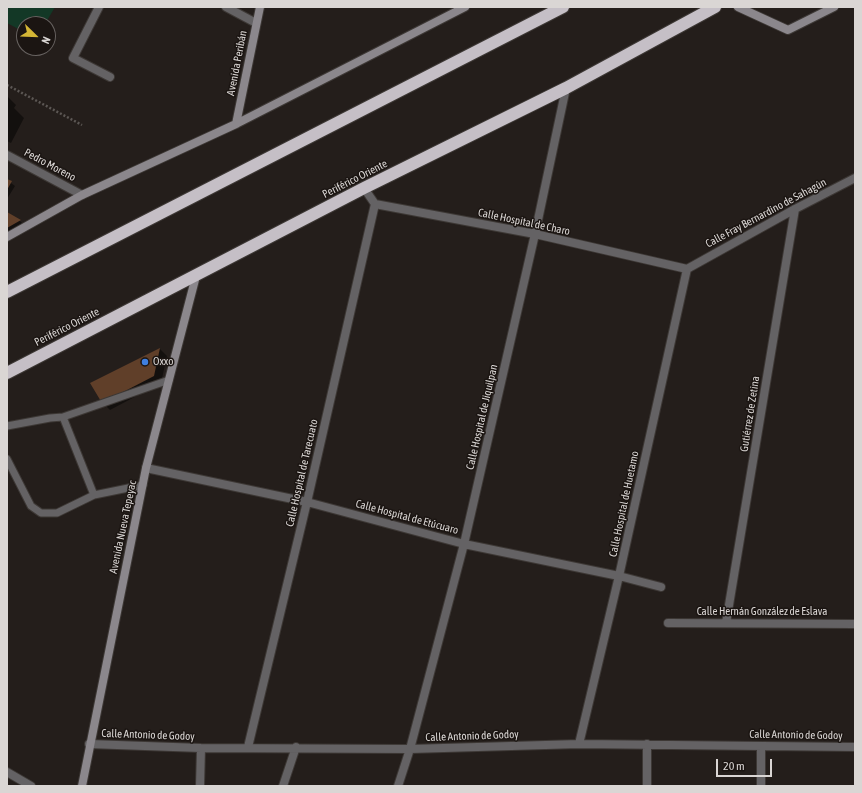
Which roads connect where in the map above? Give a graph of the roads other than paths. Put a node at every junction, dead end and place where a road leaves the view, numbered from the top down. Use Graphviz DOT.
graph roads {
  1 [pos="99,7"];
  2 [pos="226,7"];
  3 [pos="260,7"];
  4 [pos="465,7"];
  5 [pos="563,7"];
  6 [pos="715,7"];
  7 [pos="738,7"];
  8 [pos="834,7"];
  9 [pos="256,24"];
  10 [pos="110,77"];
  11 [pos="566,88"];
  12 [pos="236,124"];
  13 [pos="7,155"];
  14 [pos="855,178"];
  15 [pos="364,188"];
  16 [pos="82,195"];
  17 [pos="375,204"];
  18 [pos="795,209"];
  19 [pos="535,234"];
  20 [pos="7,237"];
  21 [pos="687,269"];
  22 [pos="196,276"];
  23 [pos="7,292"];
  24 [pos="7,373"];
  25 [pos="169,380"];
  26 [pos="64,417"];
  27 [pos="7,426"];
  28 [pos="7,459"];
  29 [pos="146,468"];
  30 [pos="143,485"];
  31 [pos="94,495"];
  32 [pos="307,502"];
  33 [pos="464,544"];
  34 [pos="620,576"];
  35 [pos="661,587"];
  36 [pos="668,623"];
  37 [pos="726,623"];
  38 [pos="855,624"];
  39 [pos="89,744"];
  40 [pos="580,744"];
  41 [pos="647,744"];
  42 [pos="761,746"];
  43 [pos="248,747"];
  44 [pos="296,747"];
  45 [pos="855,747"];
  46 [pos="201,748"];
  47 [pos="410,749"];
  48 [pos="7,772"];
  49 [pos="31,786"];
  50 [pos="82,786"];
  51 [pos="200,786"];
  52 [pos="283,786"];
  53 [pos="398,786"];
  54 [pos="647,786"];
  55 [pos="761,786"];
  1 -- 10 [label="street"];
  2 -- 9 [label="street"];
  3 -- 9 [label="street, Avenida Peribán"];
  4 -- 12 [label="street"];
  5 -- 23 [label="highway"];
  6 -- 11 [label="highway, Periférico Oriente"];
  7 -- 8 [label="street"];
  9 -- 12 [label="street, Avenida Peribán"];
  11 -- 15 [label="highway, Periférico Oriente"];
  11 -- 19 [label="street, Calle Hospital de Jiquilpan"];
  12 -- 16 [label="street"];
  13 -- 16 [label="street, Pedro Moreno"];
  14 -- 18 [label="street, Calle Fray Bernardino de Sahagún"];
  15 -- 17 [label="street"];
  15 -- 22 [label="highway, Periférico Oriente"];
  16 -- 20 [label="street"];
  17 -- 19 [label="street, Calle Hospital de Charo"];
  17 -- 32 [label="street, Calle Hospital de Tarecuato"];
  18 -- 21 [label="street, Calle Fray Bernardino de Sahagún"];
  18 -- 37 [label="street, Gutiérrez de Zetina"];
  19 -- 21 [label="street, Calle Hospital de Charo"];
  19 -- 33 [label="street, Calle Hospital de Jiquilpan"];
  21 -- 34 [label="street, Calle Hospital de Huetamo"];
  22 -- 24 [label="highway, Periférico Oriente"];
  22 -- 25 [label="street, Avenida Nueva Tepeyac"];
  25 -- 26 [label="lane"];
  25 -- 29 [label="street, Avenida Nueva Tepeyac"];
  26 -- 27 [label="lane"];
  26 -- 31 [label="lane"];
  28 -- 31 [label="lane"];
  29 -- 30 [label="street, Avenida Nueva Tepeyac"];
  29 -- 32 [label="street, Calle Hospital de Etúcuaro"];
  30 -- 31 [label="lane"];
  30 -- 39 [label="street, Avenida Nueva Tepeyac"];
  32 -- 33 [label="street, Calle Hospital de Etúcuaro"];
  32 -- 43 [label="street, Calle Hospital de Tarecuato"];
  33 -- 34 [label="street, Calle Hospital de Etúcuaro"];
  33 -- 47 [label="street, Calle Hospital de Jiquilpan"];
  34 -- 35 [label="street, Calle Hospital de Etúcuaro"];
  34 -- 40 [label="street, Calle Hospital de Huetamo"];
  36 -- 37 [label="street, Calle Hernán González de Eslava"];
  37 -- 38 [label="street, Calle Hernán González de Eslava"];
  39 -- 46 [label="street, Calle Antonio de Godoy"];
  39 -- 50 [label="street, Avenida Nueva Tepeyac"];
  40 -- 41 [label="street, Calle Antonio de Godoy"];
  40 -- 47 [label="street, Calle Antonio de Godoy"];
  41 -- 42 [label="street, Calle Antonio de Godoy"];
  41 -- 54 [label="street"];
  42 -- 45 [label="street, Calle Antonio de Godoy"];
  42 -- 55 [label="street"];
  43 -- 44 [label="street, Calle Antonio de Godoy"];
  43 -- 46 [label="street, Calle Antonio de Godoy"];
  44 -- 47 [label="street, Calle Antonio de Godoy"];
  44 -- 52 [label="street"];
  46 -- 51 [label="street"];
  47 -- 53 [label="street, Calle Hospital de Jiquilpan"];
  48 -- 49 [label="street"];
}
